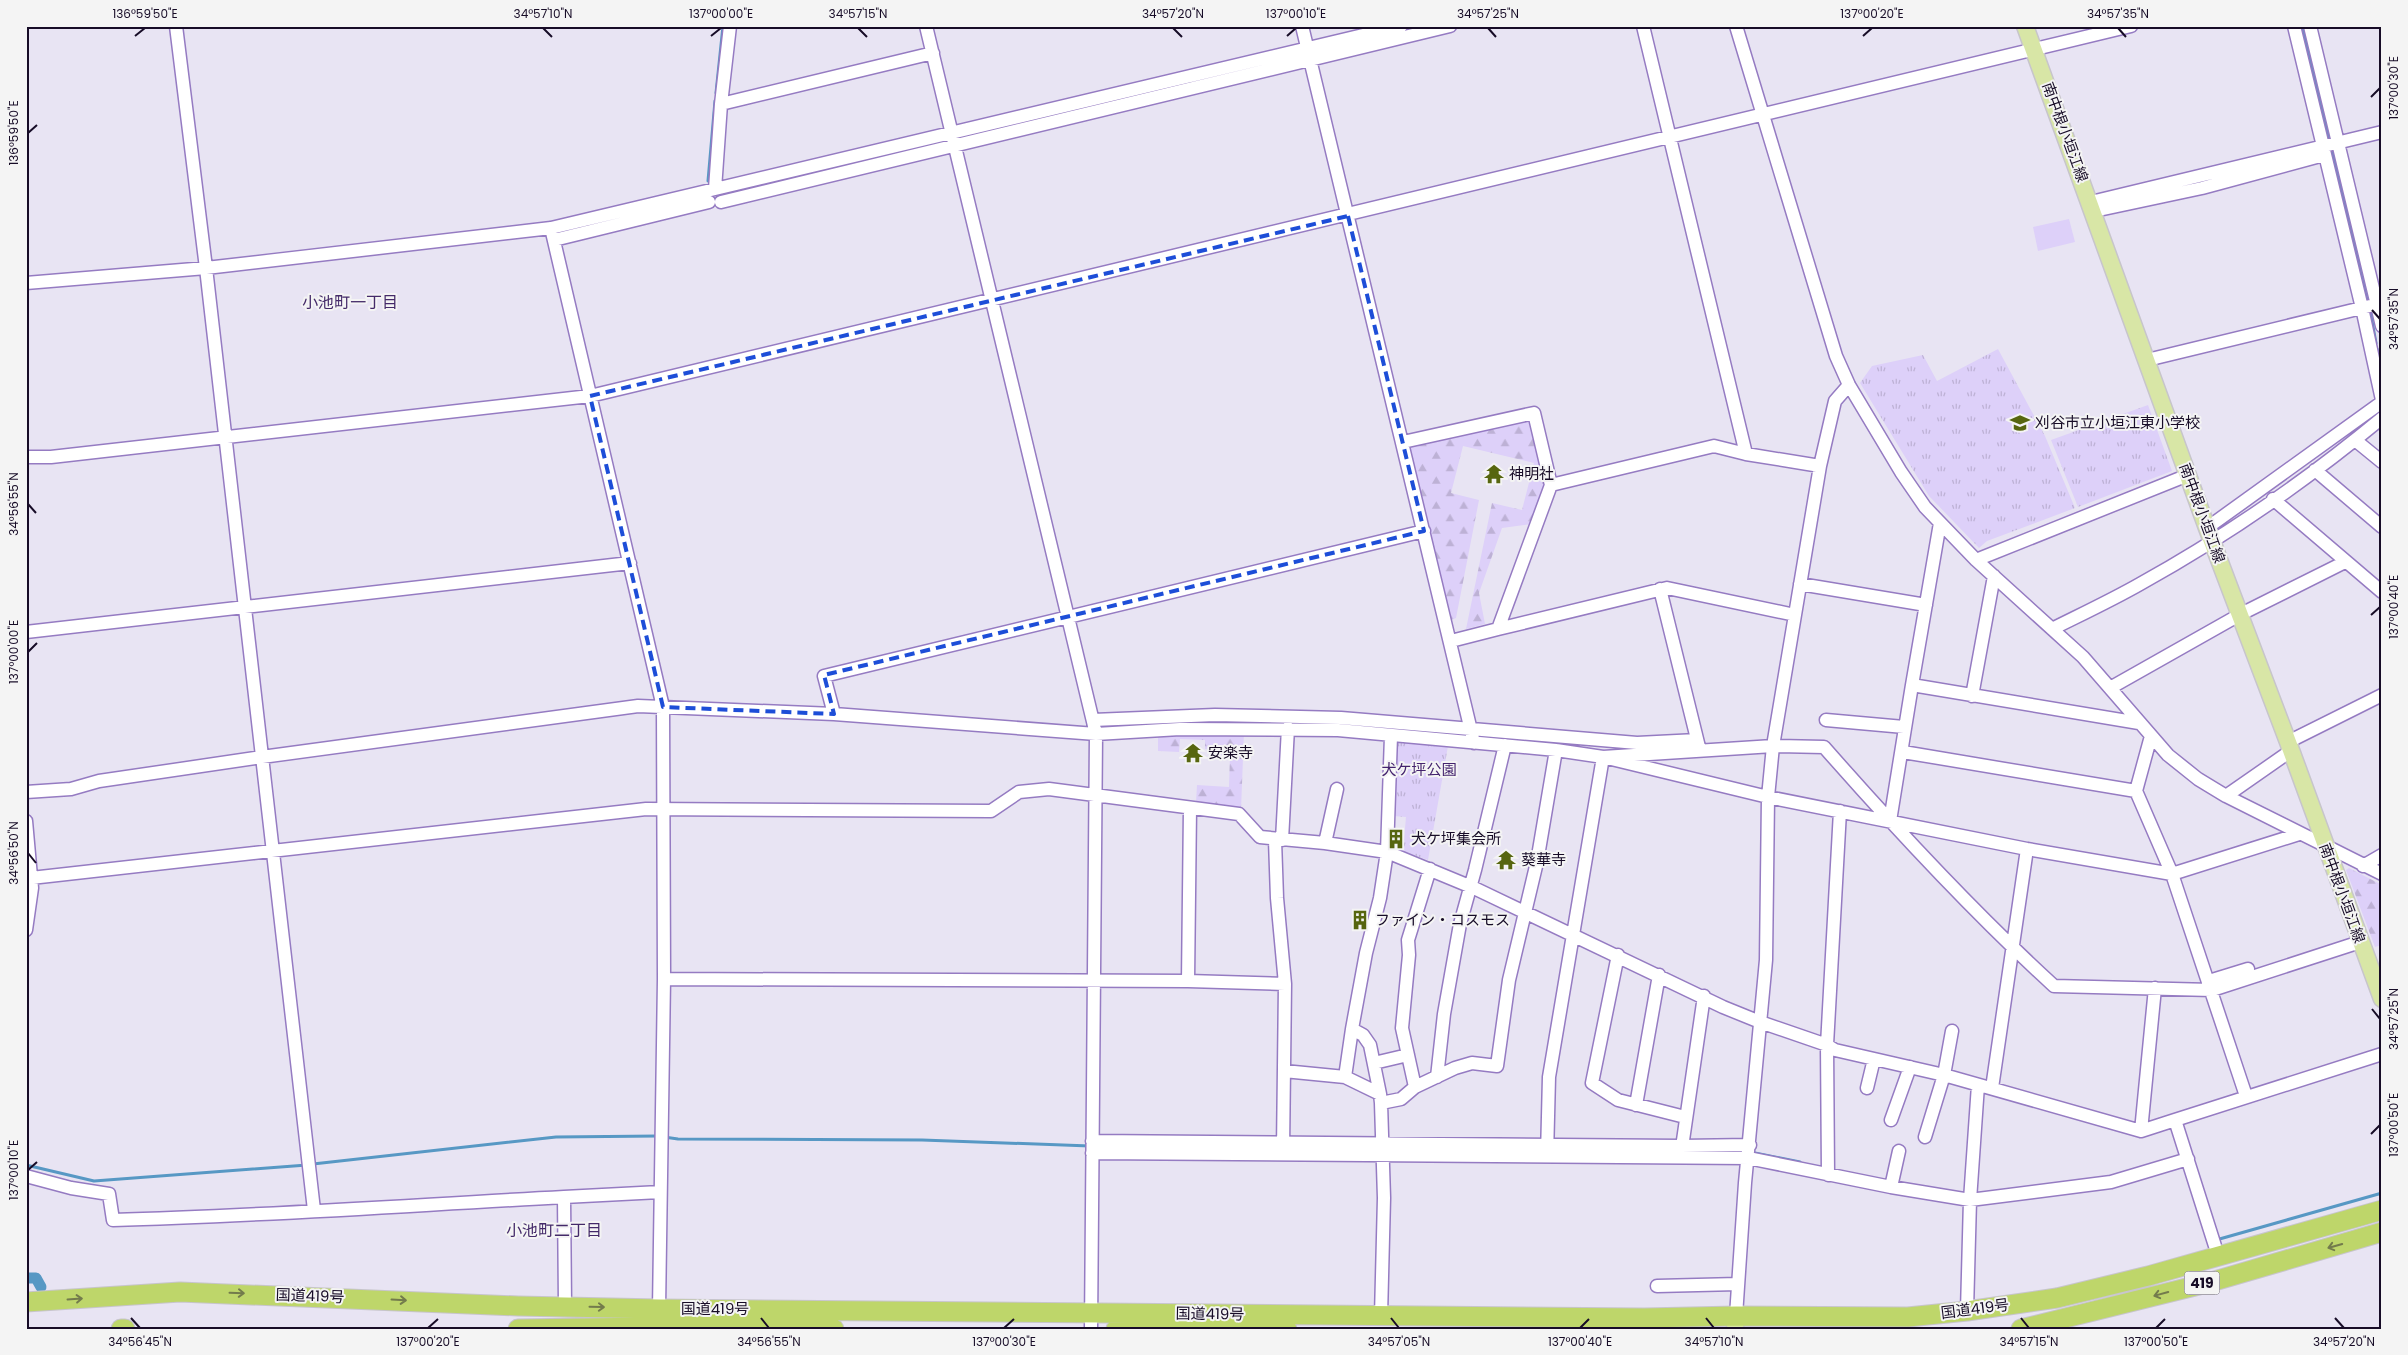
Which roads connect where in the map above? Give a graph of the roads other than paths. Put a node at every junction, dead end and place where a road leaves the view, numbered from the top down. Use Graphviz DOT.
graph roads {
  1 [pos="176,26"];
  2 [pos="730,26"];
  3 [pos="926,26"];
  4 [pos="1302,26"];
  5 [pos="1401,26"];
  6 [pos="1450,26"];
  7 [pos="1643,26"];
  8 [pos="1736,26"];
  9 [pos="2025,26"];
  10 [pos="2131,26"];
  11 [pos="2294,26"];
  12 [pos="2310,26"];
  13 [pos="2034,49"];
  14 [pos="933,53"];
  15 [pos="1309,54"];
  16 [pos="721,104"];
  17 [pos="1762,115"];
  18 [pos="2382,132"];
  19 [pos="1670,137"];
  20 [pos="954,139"];
  21 [pos="2382,140"];
  22 [pos="2338,145"];
  23 [pos="2324,149"];
  24 [pos="717,195"];
  25 [pos="2092,207"];
  26 [pos="1348,216"];
  27 [pos="552,234"];
  28 [pos="206,268"];
  29 [pos="26,283"];
  30 [pos="992,300"];
  31 [pos="2375,311"];
  32 [pos="2147,360"];
  33 [pos="1849,385"];
  34 [pos="590,396"];
  35 [pos="2382,401"];
  36 [pos="2382,418"];
  37 [pos="226,436"];
  38 [pos="2355,440"];
  39 [pos="1403,442"];
  40 [pos="1746,454"];
  41 [pos="26,457"];
  42 [pos="2382,462"];
  43 [pos="1820,466"];
  44 [pos="2315,470"];
  45 [pos="2188,475"];
  46 [pos="1551,485"];
  47 [pos="2273,499"];
  48 [pos="1940,523"];
  49 [pos="2382,527"];
  50 [pos="1424,531"];
  51 [pos="2210,535"];
  52 [pos="1976,560"];
  53 [pos="2346,562"];
  54 [pos="630,563"];
  55 [pos="1994,576"];
  56 [pos="1800,584"];
  57 [pos="1660,589"];
  58 [pos="2382,592"];
  59 [pos="1926,605"];
  60 [pos="244,607"];
  61 [pos="2241,614"];
  62 [pos="1795,615"];
  63 [pos="1069,617"];
  64 [pos="1498,629"];
  65 [pos="2052,629"];
  66 [pos="26,632"];
  67 [pos="1451,641"];
  68 [pos="1912,685"];
  69 [pos="2110,688"];
  70 [pos="2382,695"];
  71 [pos="1972,696"];
  72 [pos="663,707"];
  73 [pos="834,714"];
  74 [pos="1092,720"];
  75 [pos="1826,720"];
  76 [pos="2139,723"];
  77 [pos="1904,726"];
  78 [pos="1288,728"];
  79 [pos="1471,728"];
  80 [pos="1096,734"];
  81 [pos="1391,736"];
  82 [pos="2151,736"];
  83 [pos="1474,743"];
  84 [pos="1699,745"];
  85 [pos="1505,746"];
  86 [pos="1773,746"];
  87 [pos="2290,746"];
  88 [pos="1556,750"];
  89 [pos="1903,752"];
  90 [pos="262,757"];
  91 [pos="1603,757"];
  92 [pos="1337,790"];
  93 [pos="2136,791"];
  94 [pos="26,792"];
  95 [pos="1095,796"];
  96 [pos="2226,796"];
  97 [pos="1768,797"];
  98 [pos="664,808"];
  99 [pos="1190,808"];
  100 [pos="1840,812"];
  101 [pos="26,821"];
  102 [pos="1890,821"];
  103 [pos="2299,834"];
  104 [pos="1278,840"];
  105 [pos="1324,843"];
  106 [pos="2324,844"];
  107 [pos="2026,849"];
  108 [pos="272,852"];
  109 [pos="1386,852"];
  110 [pos="2382,855"];
  111 [pos="2364,866"];
  112 [pos="1430,869"];
  113 [pos="2172,874"];
  114 [pos="2382,874"];
  115 [pos="32,878"];
  116 [pos="1469,886"];
  117 [pos="28,900"];
  118 [pos="1526,913"];
  119 [pos="26,930"];
  120 [pos="1574,936"];
  121 [pos="2359,938"];
  122 [pos="2013,948"];
  123 [pos="1618,956"];
  124 [pos="1659,976"];
  125 [pos="664,979"];
  126 [pos="1093,981"];
  127 [pos="1188,981"];
  128 [pos="1284,984"];
  129 [pos="2210,985"];
  130 [pos="2154,988"];
  131 [pos="1704,996"];
  132 [pos="2382,999"];
  133 [pos="1760,1022"];
  134 [pos="1352,1029"];
  135 [pos="1952,1031"];
  136 [pos="1827,1045"];
  137 [pos="2382,1054"];
  138 [pos="1408,1055"];
  139 [pos="1874,1059"];
  140 [pos="1374,1063"];
  141 [pos="1910,1067"];
  142 [pos="1284,1070"];
  143 [pos="1944,1075"];
  144 [pos="1346,1077"];
  145 [pos="1437,1077"];
  146 [pos="1978,1085"];
  147 [pos="1415,1087"];
  148 [pos="1867,1088"];
  149 [pos="1992,1088"];
  150 [pos="2246,1096"];
  151 [pos="1381,1098"];
  152 [pos="1636,1104"];
  153 [pos="1685,1117"];
  154 [pos="1891,1120"];
  155 [pos="2175,1120"];
  156 [pos="2141,1131"];
  157 [pos="1925,1137"];
  158 [pos="1092,1147"];
  159 [pos="1284,1148"];
  160 [pos="1382,1149"];
  161 [pos="1547,1150"];
  162 [pos="1899,1151"];
  163 [pos="1681,1152"];
  164 [pos="1749,1152"];
  165 [pos="2188,1159"];
  166 [pos="1828,1170"];
  167 [pos="26,1176"];
  168 [pos="1892,1183"];
  169 [pos="660,1192"];
  170 [pos="564,1197"];
  171 [pos="1970,1200"];
  172 [pos="314,1210"];
  173 [pos="2382,1210"];
  174 [pos="2382,1232"];
  175 [pos="2213,1240"];
  176 [pos="1738,1284"];
  177 [pos="1657,1286"];
  178 [pos="26,1302"];
  179 [pos="565,1306"];
  180 [pos="659,1309"];
  181 [pos="1967,1312"];
  182 [pos="1381,1316"];
  183 [pos="1091,1321"];
  184 [pos="1735,1322"];
  185 [pos="566,1328"];
  186 [pos="789,1328"];
  187 [pos="121,1329"];
  188 [pos="124,1329"];
  189 [pos="518,1329"];
  190 [pos="834,1329"];
  191 [pos="1116,1329"];
  192 [pos="1286,1329"];
  193 [pos="2021,1329"];
  1 -- 28 [label="street"];
  2 -- 16 [label="street"];
  3 -- 14 [label="street"];
  4 -- 15 [label="street"];
  5 -- 15 [label="street"];
  6 -- 15 [label="street"];
  7 -- 19 [label="street"];
  8 -- 17 [label="street"];
  9 -- 13 [label="main road, 南中根小垣江線"];
  10 -- 13 [label="street"];
  11 -- 23 [label="street"];
  12 -- 22 [label="street"];
  13 -- 17 [label="street"];
  13 -- 25 [label="main road, 南中根小垣江線"];
  14 -- 16 [label="street"];
  14 -- 20 [label="street"];
  15 -- 20 [label="street"];
  15 -- 26 [label="street"];
  16 -- 24 [label="street"];
  17 -- 19 [label="street"];
  17 -- 33 [label="street"];
  18 -- 22 [label="street"];
  19 -- 26 [label="street"];
  19 -- 40 [label="street"];
  20 -- 24 [label="street"];
  20 -- 30 [label="street"];
  21 -- 22 [label="street"];
  22 -- 23 [label="street"];
  22 -- 31 [label="street"];
  23 -- 25 [label="street"];
  23 -- 31 [label="street"];
  24 -- 27 [label="street"];
  25 -- 32 [label="main road, 南中根小垣江線"];
  26 -- 30 [label="street"];
  26 -- 39 [label="street"];
  27 -- 28 [label="street"];
  27 -- 34 [label="street"];
  28 -- 29 [label="street"];
  28 -- 37 [label="street"];
  30 -- 34 [label="street"];
  30 -- 63 [label="street"];
  31 -- 32 [label="street"];
  31 -- 35 [label="street"];
  32 -- 45 [label="main road, 南中根小垣江線"];
  33 -- 43 [label="street"];
  33 -- 48 [label="street"];
  34 -- 37 [label="street"];
  34 -- 54 [label="street"];
  35 -- 51 [label="street"];
  36 -- 38 [label="street"];
  37 -- 41 [label="street"];
  37 -- 60 [label="street"];
  38 -- 42 [label="street"];
  38 -- 44 [label="street"];
  39 -- 46 [label="street"];
  39 -- 50 [label="street"];
  40 -- 43 [label="street"];
  40 -- 46 [label="street"];
  43 -- 56 [label="street"];
  44 -- 47 [label="street"];
  44 -- 49 [label="street"];
  45 -- 51 [label="main road, 南中根小垣江線"];
  45 -- 52 [label="street"];
  46 -- 64 [label="street"];
  47 -- 51 [label="street"];
  47 -- 53 [label="street"];
  48 -- 52 [label="street"];
  48 -- 59 [label="street"];
  50 -- 63 [label="street"];
  50 -- 67 [label="street"];
  51 -- 61 [label="main road, 南中根小垣江線"];
  51 -- 65 [label="street"];
  52 -- 55 [label="street"];
  53 -- 58 [label="street"];
  53 -- 61 [label="street"];
  54 -- 60 [label="street"];
  54 -- 72 [label="street"];
  55 -- 65 [label="street"];
  55 -- 71 [label="street"];
  56 -- 59 [label="street"];
  56 -- 62 [label="street"];
  57 -- 62 [label="street"];
  57 -- 64 [label="street"];
  57 -- 84 [label="street"];
  59 -- 68 [label="street"];
  60 -- 66 [label="street"];
  60 -- 90 [label="street"];
  61 -- 69 [label="street"];
  61 -- 87 [label="main road, 南中根小垣江線"];
  62 -- 86 [label="street"];
  63 -- 73 [label="street"];
  63 -- 74 [label="street"];
  64 -- 67 [label="street"];
  65 -- 69 [label="street"];
  67 -- 79 [label="street"];
  68 -- 71 [label="street"];
  68 -- 77 [label="street"];
  69 -- 76 [label="street"];
  70 -- 87 [label="street"];
  71 -- 76 [label="street"];
  72 -- 73 [label="street"];
  72 -- 90 [label="street"];
  72 -- 98 [label="street"];
  73 -- 80 [label="street"];
  74 -- 79 [label="street"];
  74 -- 80 [label="street"];
  75 -- 77 [label="street"];
  76 -- 82 [label="street"];
  77 -- 89 [label="street"];
  78 -- 80 [label="street"];
  78 -- 81 [label="street"];
  78 -- 104 [label="street"];
  79 -- 83 [label="street"];
  79 -- 84 [label="street"];
  80 -- 95 [label="street"];
  81 -- 83 [label="street"];
  81 -- 109 [label="street"];
  82 -- 93 [label="street"];
  82 -- 96 [label="street"];
  83 -- 85 [label="street"];
  84 -- 86 [label="street"];
  84 -- 91 [label="street"];
  85 -- 88 [label="street"];
  85 -- 116 [label="street"];
  86 -- 97 [label="street"];
  86 -- 102 [label="street"];
  87 -- 96 [label="street"];
  87 -- 106 [label="main road, 南中根小垣江線"];
  88 -- 91 [label="street"];
  88 -- 118 [label="street"];
  89 -- 93 [label="street"];
  89 -- 102 [label="street"];
  90 -- 94 [label="street"];
  90 -- 108 [label="street"];
  91 -- 97 [label="street"];
  91 -- 120 [label="street"];
  92 -- 105 [label="street"];
  93 -- 113 [label="street"];
  95 -- 98 [label="street"];
  95 -- 99 [label="street"];
  95 -- 126 [label="street"];
  96 -- 103 [label="street"];
  97 -- 100 [label="street"];
  97 -- 133 [label="street"];
  98 -- 108 [label="street"];
  98 -- 125 [label="street"];
  99 -- 104 [label="street"];
  99 -- 127 [label="street"];
  100 -- 102 [label="street"];
  100 -- 136 [label="street"];
  101 -- 115 [label="street"];
  102 -- 107 [label="street"];
  102 -- 122 [label="street"];
  103 -- 106 [label="street"];
  103 -- 113 [label="street"];
  104 -- 105 [label="street"];
  104 -- 128 [label="street"];
  105 -- 109 [label="street"];
  106 -- 111 [label="street"];
  106 -- 121 [label="main road, 南中根小垣江線"];
  107 -- 113 [label="street"];
  107 -- 122 [label="street"];
  108 -- 115 [label="street"];
  108 -- 172 [label="street"];
  109 -- 112 [label="street"];
  109 -- 134 [label="street"];
  110 -- 111 [label="street"];
  111 -- 114 [label="street"];
  112 -- 116 [label="street"];
  112 -- 138 [label="street"];
  113 -- 129 [label="street"];
  115 -- 117 [label="street"];
  116 -- 118 [label="street"];
  116 -- 145 [label="street"];
  117 -- 119 [label="street"];
  118 -- 120 [label="street"];
  118 -- 145 [label="street"];
  120 -- 123 [label="street"];
  120 -- 161 [label="street"];
  121 -- 129 [label="street"];
  121 -- 132 [label="main road, 南中根小垣江線"];
  122 -- 130 [label="street"];
  122 -- 149 [label="street"];
  123 -- 124 [label="street"];
  123 -- 152 [label="street"];
  124 -- 131 [label="street"];
  124 -- 152 [label="street"];
  125 -- 126 [label="street"];
  125 -- 169 [label="street"];
  126 -- 127 [label="street"];
  126 -- 158 [label="street"];
  127 -- 128 [label="street"];
  128 -- 142 [label="street"];
  129 -- 130 [label="street"];
  129 -- 150 [label="street"];
  130 -- 156 [label="street"];
  131 -- 133 [label="street"];
  131 -- 153 [label="street"];
  133 -- 136 [label="street"];
  133 -- 164 [label="street"];
  134 -- 140 [label="street"];
  134 -- 144 [label="street"];
  135 -- 143 [label="street"];
  136 -- 139 [label="street"];
  136 -- 166 [label="street"];
  137 -- 150 [label="street"];
  138 -- 140 [label="street"];
  138 -- 147 [label="street"];
  139 -- 141 [label="street"];
  139 -- 148 [label="street"];
  140 -- 151 [label="street"];
  141 -- 143 [label="street"];
  141 -- 154 [label="street"];
  142 -- 144 [label="street"];
  142 -- 159 [label="street"];
  143 -- 146 [label="street"];
  143 -- 157 [label="street"];
  144 -- 151 [label="street"];
  145 -- 147 [label="street"];
  146 -- 149 [label="street"];
  146 -- 171 [label="street"];
  147 -- 151 [label="street"];
  149 -- 156 [label="street"];
  150 -- 155 [label="street"];
  151 -- 160 [label="street"];
  152 -- 153 [label="street"];
  153 -- 163 [label="street"];
  155 -- 156 [label="street"];
  155 -- 165 [label="street"];
  158 -- 159 [label="street"];
  158 -- 183 [label="street"];
  159 -- 160 [label="street"];
  160 -- 161 [label="street"];
  160 -- 182 [label="street"];
  161 -- 163 [label="street"];
  162 -- 168 [label="street"];
  163 -- 164 [label="street"];
  164 -- 166 [label="street"];
  164 -- 176 [label="street"];
  165 -- 171 [label="street"];
  165 -- 175 [label="street"];
  166 -- 168 [label="street"];
  167 -- 172 [label="street"];
  168 -- 171 [label="street"];
  169 -- 170 [label="street"];
  169 -- 180 [label="street"];
  170 -- 172 [label="street"];
  170 -- 179 [label="street"];
  171 -- 181 [label="street"];
  173 -- 181 [label="highway, 国道419号 / 419"];
  174 -- 193 [label="highway, 国道419号 / 419, one-way"];
  176 -- 177 [label="street"];
  176 -- 184 [label="street"];
  178 -- 179 [label="highway, 国道419号 / 419, one-way"];
  179 -- 180 [label="highway, 国道419号 / 419, one-way"];
  180 -- 183 [label="highway, 国道419号 / 419"];
  181 -- 184 [label="highway, 国道419号 / 419"];
  182 -- 183 [label="highway, 国道419号 / 419"];
  182 -- 184 [label="highway, 国道419号 / 419"];
  185 -- 186 [label="highway, 国道419号"];
  185 -- 189 [label="highway, 国道419号"];
  186 -- 190 [label="highway, 国道419号"];
  187 -- 188 [label="highway"];
  191 -- 192 [label="highway, 国道419号"];
}
